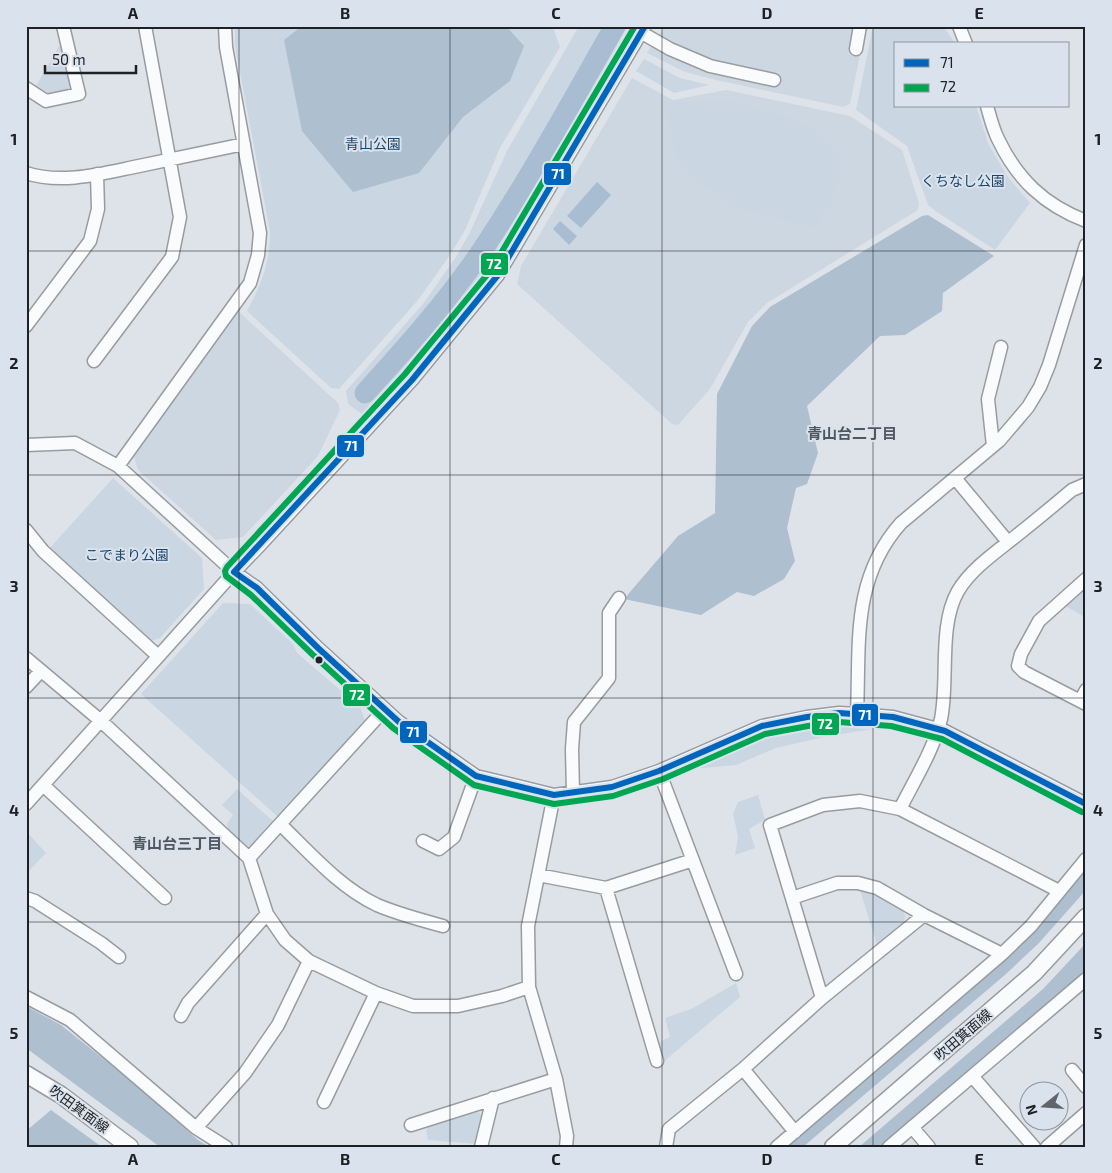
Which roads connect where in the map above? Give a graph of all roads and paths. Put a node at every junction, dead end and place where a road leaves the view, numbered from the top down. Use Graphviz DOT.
graph roads {
  1 [pos="63,26"];
  2 [pos="145,26"];
  3 [pos="225,26"];
  4 [pos="860,26"];
  5 [pos="959,26"];
  6 [pos="644,30"];
  7 [pos="965,42"];
  8 [pos="856,49"];
  9 [pos="774,80"];
  10 [pos="26,88"];
  11 [pos="988,108"];
  12 [pos="244,144"];
  13 [pos="171,160"];
  14 [pos="26,173"];
  15 [pos="98,174"];
  16 [pos="1086,221"];
  17 [pos="1086,245"];
  18 [pos="26,326"];
  19 [pos="1001,347"];
  20 [pos="94,361"];
  21 [pos="26,445"];
  22 [pos="993,446"];
  23 [pos="118,466"];
  24 [pos="954,478"];
  25 [pos="1086,484"];
  26 [pos="26,530"];
  27 [pos="1008,542"];
  28 [pos="234,572"];
  29 [pos="1086,579"];
  30 [pos="619,598"];
  31 [pos="158,656"];
  32 [pos="26,658"];
  33 [pos="41,671"];
  34 [pos="26,687"];
  35 [pos="1084,699"];
  36 [pos="384,709"];
  37 [pos="857,714"];
  38 [pos="101,721"];
  39 [pos="938,729"];
  40 [pos="659,771"];
  41 [pos="476,776"];
  42 [pos="43,785"];
  43 [pos="572,793"];
  44 [pos="554,795"];
  45 [pos="26,804"];
  46 [pos="1086,804"];
  47 [pos="900,809"];
  48 [pos="280,824"];
  49 [pos="423,841"];
  50 [pos="248,858"];
  51 [pos="1086,859"];
  52 [pos="693,860"];
  53 [pos="538,875"];
  54 [pos="606,888"];
  55 [pos="1059,891"];
  56 [pos="26,898"];
  57 [pos="165,898"];
  58 [pos="792,898"];
  59 [pos="267,914"];
  60 [pos="924,915"];
  61 [pos="1086,917"];
  62 [pos="443,926"];
  63 [pos="1002,954"];
  64 [pos="119,957"];
  65 [pos="309,961"];
  66 [pos="736,974"];
  67 [pos="1086,979"];
  68 [pos="529,987"];
  69 [pos="376,993"];
  70 [pos="26,997"];
  71 [pos="822,998"];
  72 [pos="181,1016"];
  73 [pos="657,1061"];
  74 [pos="743,1068"];
  75 [pos="1072,1070"];
  76 [pos="26,1074"];
  77 [pos="972,1076"];
  78 [pos="556,1079"];
  79 [pos="1086,1087"];
  80 [pos="493,1098"];
  81 [pos="324,1102"];
  82 [pos="1086,1113"];
  83 [pos="411,1125"];
  84 [pos="912,1127"];
  85 [pos="196,1128"];
  86 [pos="795,1132"];
  87 [pos="130,1147"];
  88 [pos="226,1147"];
  89 [pos="481,1147"];
  90 [pos="566,1147"];
  91 [pos="666,1147"];
  92 [pos="777,1147"];
  93 [pos="833,1147"];
  94 [pos="889,1147"];
  95 [pos="929,1147"];
  96 [pos="1034,1147"];
  97 [pos="1047,1147"];
  1 -- 10 [label="street"];
  2 -- 13 [label="street"];
  3 -- 12 [label="street"];
  4 -- 8 [label="street"];
  5 -- 7 [label="street"];
  6 -- 9 [label="street"];
  6 -- 28 [label="street"];
  11 -- 16 [label="street"];
  12 -- 13 [label="street"];
  12 -- 23 [label="street"];
  13 -- 15 [label="street"];
  13 -- 20 [label="street"];
  14 -- 15 [label="street"];
  15 -- 18 [label="street"];
  17 -- 22 [label="street"];
  19 -- 22 [label="street"];
  21 -- 23 [label="street"];
  22 -- 24 [label="street"];
  23 -- 28 [label="street"];
  24 -- 27 [label="street"];
  24 -- 37 [label="street"];
  25 -- 27 [label="street"];
  26 -- 31 [label="street"];
  27 -- 39 [label="street"];
  28 -- 31 [label="street"];
  28 -- 36 [label="street"];
  29 -- 35 [label="street"];
  30 -- 43 [label="street"];
  31 -- 38 [label="street"];
  32 -- 33 [label="street"];
  33 -- 34 [label="street"];
  33 -- 38 [label="street"];
  36 -- 41 [label="street"];
  36 -- 48 [label="street"];
  37 -- 39 [label="street"];
  37 -- 40 [label="street"];
  38 -- 42 [label="street"];
  38 -- 50 [label="street"];
  39 -- 46 [label="street"];
  39 -- 47 [label="street"];
  40 -- 43 [label="street"];
  40 -- 52 [label="street"];
  41 -- 44 [label="street"];
  41 -- 49 [label="street"];
  42 -- 45 [label="street"];
  42 -- 57 [label="street"];
  43 -- 44 [label="street"];
  44 -- 53 [label="street"];
  47 -- 55 [label="street"];
  47 -- 58 [label="street"];
  48 -- 50 [label="street"];
  48 -- 62 [label="street"];
  50 -- 59 [label="street"];
  51 -- 55 [label="street"];
  52 -- 54 [label="street"];
  52 -- 66 [label="street"];
  53 -- 54 [label="street"];
  53 -- 68 [label="street"];
  54 -- 73 [label="street"];
  55 -- 63 [label="street"];
  56 -- 64 [label="street"];
  58 -- 60 [label="street"];
  58 -- 71 [label="street"];
  59 -- 65 [label="street"];
  59 -- 72 [label="street"];
  60 -- 63 [label="street"];
  60 -- 71 [label="street"];
  61 -- 93 [label="main road, 吹田箕面線"];
  63 -- 86 [label="street"];
  65 -- 69 [label="street"];
  65 -- 85 [label="street"];
  67 -- 77 [label="street"];
  68 -- 69 [label="street"];
  68 -- 78 [label="street"];
  69 -- 81 [label="street"];
  70 -- 85 [label="street"];
  71 -- 74 [label="street"];
  74 -- 86 [label="street"];
  74 -- 91 [label="street"];
  75 -- 79 [label="street"];
  76 -- 87 [label="main road, 吹田箕面線"];
  77 -- 84 [label="street"];
  77 -- 96 [label="street"];
  78 -- 80 [label="street"];
  78 -- 90 [label="street"];
  80 -- 83 [label="street"];
  80 -- 89 [label="street"];
  82 -- 97 [label="street"];
  84 -- 94 [label="street"];
  84 -- 95 [label="street"];
  85 -- 88 [label="street"];
  86 -- 92 [label="street"];
}
